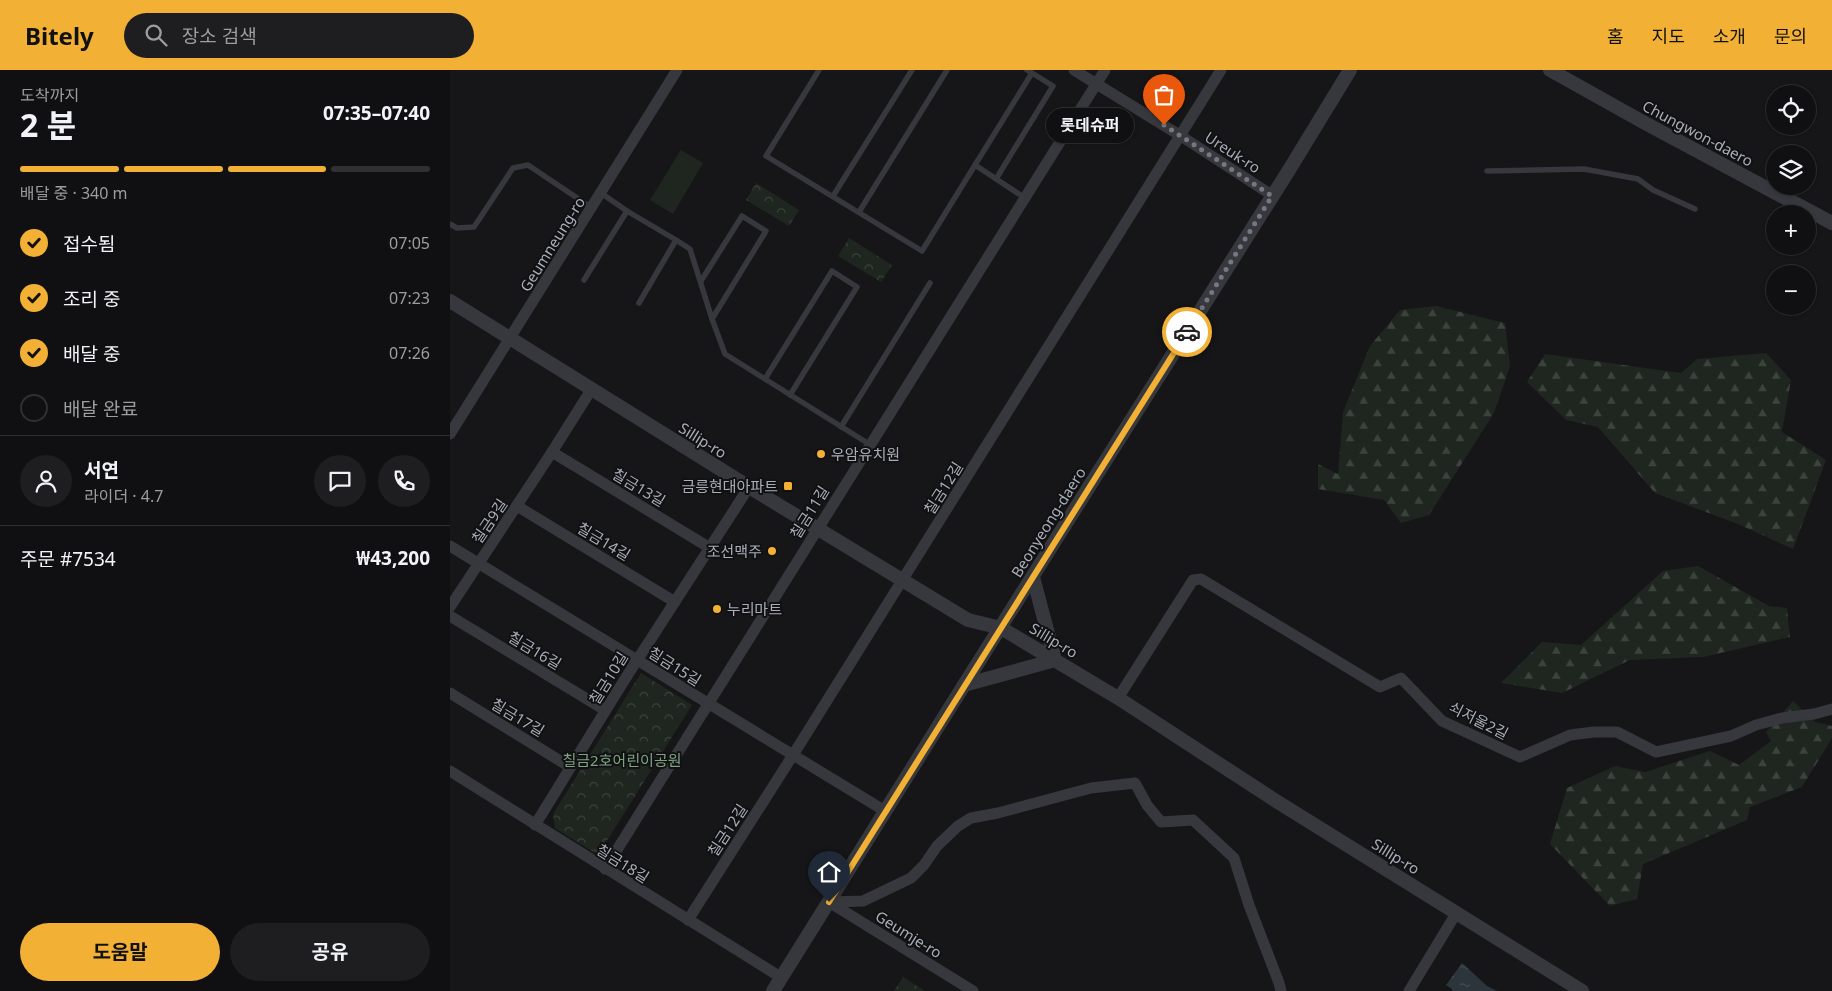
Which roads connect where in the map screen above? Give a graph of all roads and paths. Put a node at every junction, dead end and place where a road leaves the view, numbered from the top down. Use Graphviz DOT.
graph roads {
  1 [pos="678,70"];
  2 [pos="819,70"];
  3 [pos="912,70"];
  4 [pos="947,70"];
  5 [pos="1074,70"];
  6 [pos="1105,70"];
  7 [pos="1221,70"];
  8 [pos="1350,70"];
  9 [pos="1550,70"];
  10 [pos="1030,72"];
  11 [pos="1096,84"];
  12 [pos="1180,136"];
  13 [pos="975,166"];
  14 [pos="1487,171"];
  15 [pos="996,179"];
  16 [pos="601,193"];
  17 [pos="833,196"];
  18 [pos="1272,196"];
  19 [pos="1025,198"];
  20 [pos="1786,205"];
  21 [pos="592,208"];
  22 [pos="1695,209"];
  23 [pos="627,212"];
  24 [pos="859,212"];
  25 [pos="1816,217"];
  26 [pos="1832,223"];
  27 [pos="450,224"];
  28 [pos="676,240"];
  29 [pos="584,280"];
  30 [pos="701,281"];
  31 [pos="930,283"];
  32 [pos="450,301"];
  33 [pos="640,303"];
  34 [pos="712,319"];
  35 [pos="511,339"];
  36 [pos="765,379"];
  37 [pos="591,390"];
  38 [pos="790,395"];
  39 [pos="841,427"];
  40 [pos="450,434"];
  41 [pos="869,444"];
  42 [pos="552,452"];
  43 [pos="749,487"];
  44 [pos="517,506"];
  45 [pos="816,528"];
  46 [pos="450,546"];
  47 [pos="710,548"];
  48 [pos="479,563"];
  49 [pos="1033,577"];
  50 [pos="902,580"];
  51 [pos="675,602"];
  52 [pos="450,607"];
  53 [pos="450,616"];
  54 [pos="1001,628"];
  55 [pos="637,660"];
  56 [pos="1055,660"];
  57 [pos="964,685"];
  58 [pos="450,694"];
  59 [pos="1118,698"];
  60 [pos="708,704"];
  61 [pos="1832,709"];
  62 [pos="606,710"];
  63 [pos="793,755"];
  64 [pos="570,767"];
  65 [pos="450,772"];
  66 [pos="885,811"];
  67 [pos="534,825"];
  68 [pos="605,869"];
  69 [pos="829,902"];
  70 [pos="1457,912"];
  71 [pos="688,920"];
  72 [pos="782,978"];
  73 [pos="773,991"];
  74 [pos="974,991"];
  75 [pos="1280,991"];
  76 [pos="1409,991"];
  77 [pos="1582,991"];
  1 -- 16 [label="street, Geumneung-ro"];
  2 -- 17 [label="lane"];
  3 -- 17 [label="lane"];
  4 -- 24 [label="lane"];
  5 -- 11 [label="street, Ureuk-ro"];
  6 -- 11 [label="street, 칠금11길"];
  7 -- 12 [label="street, 칠금12길"];
  8 -- 18 [label="street, Beonyeong-daero"];
  9 -- 20 [label="street, Chungwon-daero"];
  10 -- 13 [label="lane"];
  10 -- 15 [label="lane"];
  11 -- 12 [label="street, Ureuk-ro"];
  11 -- 19 [label="street, 칠금11길"];
  12 -- 18 [label="street, Ureuk-ro"];
  12 -- 50 [label="street, 칠금12길"];
  13 -- 15 [label="lane"];
  13 -- 24 [label="lane"];
  14 -- 22 [label="lane"];
  15 -- 19 [label="lane"];
  16 -- 21 [label="street, Geumneung-ro"];
  16 -- 23 [label="lane"];
  17 -- 24 [label="lane"];
  18 -- 49 [label="street, Beonyeong-daero"];
  19 -- 41 [label="street, 칠금11길"];
  21 -- 27 [label="lane"];
  21 -- 35 [label="street, Geumneung-ro"];
  23 -- 28 [label="lane"];
  23 -- 29 [label="lane"];
  25 -- 26 [label="street, Chungwon-daero"];
  28 -- 30 [label="lane"];
  28 -- 33 [label="lane"];
  30 -- 34 [label="lane"];
  30 -- 34 [label="lane"];
  31 -- 39 [label="lane"];
  32 -- 35 [label="street, Sillip-ro"];
  34 -- 36 [label="lane"];
  35 -- 37 [label="street, Sillip-ro"];
  35 -- 40 [label="street, Geumneung-ro"];
  36 -- 38 [label="lane"];
  36 -- 38 [label="lane"];
  37 -- 42 [label="street, 칠금9길"];
  37 -- 43 [label="street, Sillip-ro"];
  38 -- 39 [label="lane"];
  39 -- 41 [label="lane"];
  41 -- 45 [label="street, 칠금11길"];
  42 -- 44 [label="street, 칠금9길"];
  42 -- 47 [label="street, 칠금13길"];
  43 -- 45 [label="street, Sillip-ro"];
  43 -- 47 [label="street, 칠금10길"];
  44 -- 48 [label="street, 칠금9길"];
  44 -- 51 [label="street, 칠금14길"];
  45 -- 50 [label="street, Sillip-ro"];
  45 -- 60 [label="street, 칠금11길"];
  46 -- 48 [label="street, 칠금15길"];
  47 -- 51 [label="street, 칠금10길"];
  48 -- 52 [label="street, 칠금9길"];
  48 -- 55 [label="street, 칠금15길"];
  49 -- 54 [label="street, Beonyeong-daero"];
  49 -- 56 [label="street"];
  50 -- 54 [label="street, Sillip-ro"];
  50 -- 63 [label="street, 칠금12길"];
  51 -- 55 [label="street, 칠금10길"];
  53 -- 62 [label="street, 칠금16길"];
  54 -- 56 [label="street, Sillip-ro"];
  54 -- 57 [label="street, Beonyeong-daero"];
  55 -- 60 [label="street, 칠금15길"];
  55 -- 62 [label="street, 칠금10길"];
  56 -- 57 [label="street"];
  56 -- 59 [label="street, Sillip-ro"];
  57 -- 66 [label="street, Beonyeong-daero"];
  58 -- 64 [label="street, 칠금17길"];
  59 -- 61 [label="street, 쇠저울2길"];
  59 -- 70 [label="street, Sillip-ro"];
  60 -- 63 [label="street, 칠금15길"];
  60 -- 68 [label="street, 칠금11길"];
  62 -- 64 [label="street, 칠금10길"];
  63 -- 66 [label="street, 칠금15길"];
  63 -- 71 [label="street, 칠금12길"];
  64 -- 67 [label="street, 칠금10길"];
  65 -- 67 [label="street, 칠금18길"];
  66 -- 69 [label="street, Beonyeong-daero"];
  67 -- 68 [label="street, 칠금18길"];
  68 -- 71 [label="street, 칠금18길"];
  69 -- 72 [label="street, Beonyeong-daero"];
  69 -- 74 [label="street, Geumje-ro"];
  69 -- 75 [label="street"];
  70 -- 76 [label="street"];
  70 -- 77 [label="street, Sillip-ro"];
  71 -- 72 [label="street, 칠금18길"];
  72 -- 73 [label="street, Beonyeong-daero"];
}
